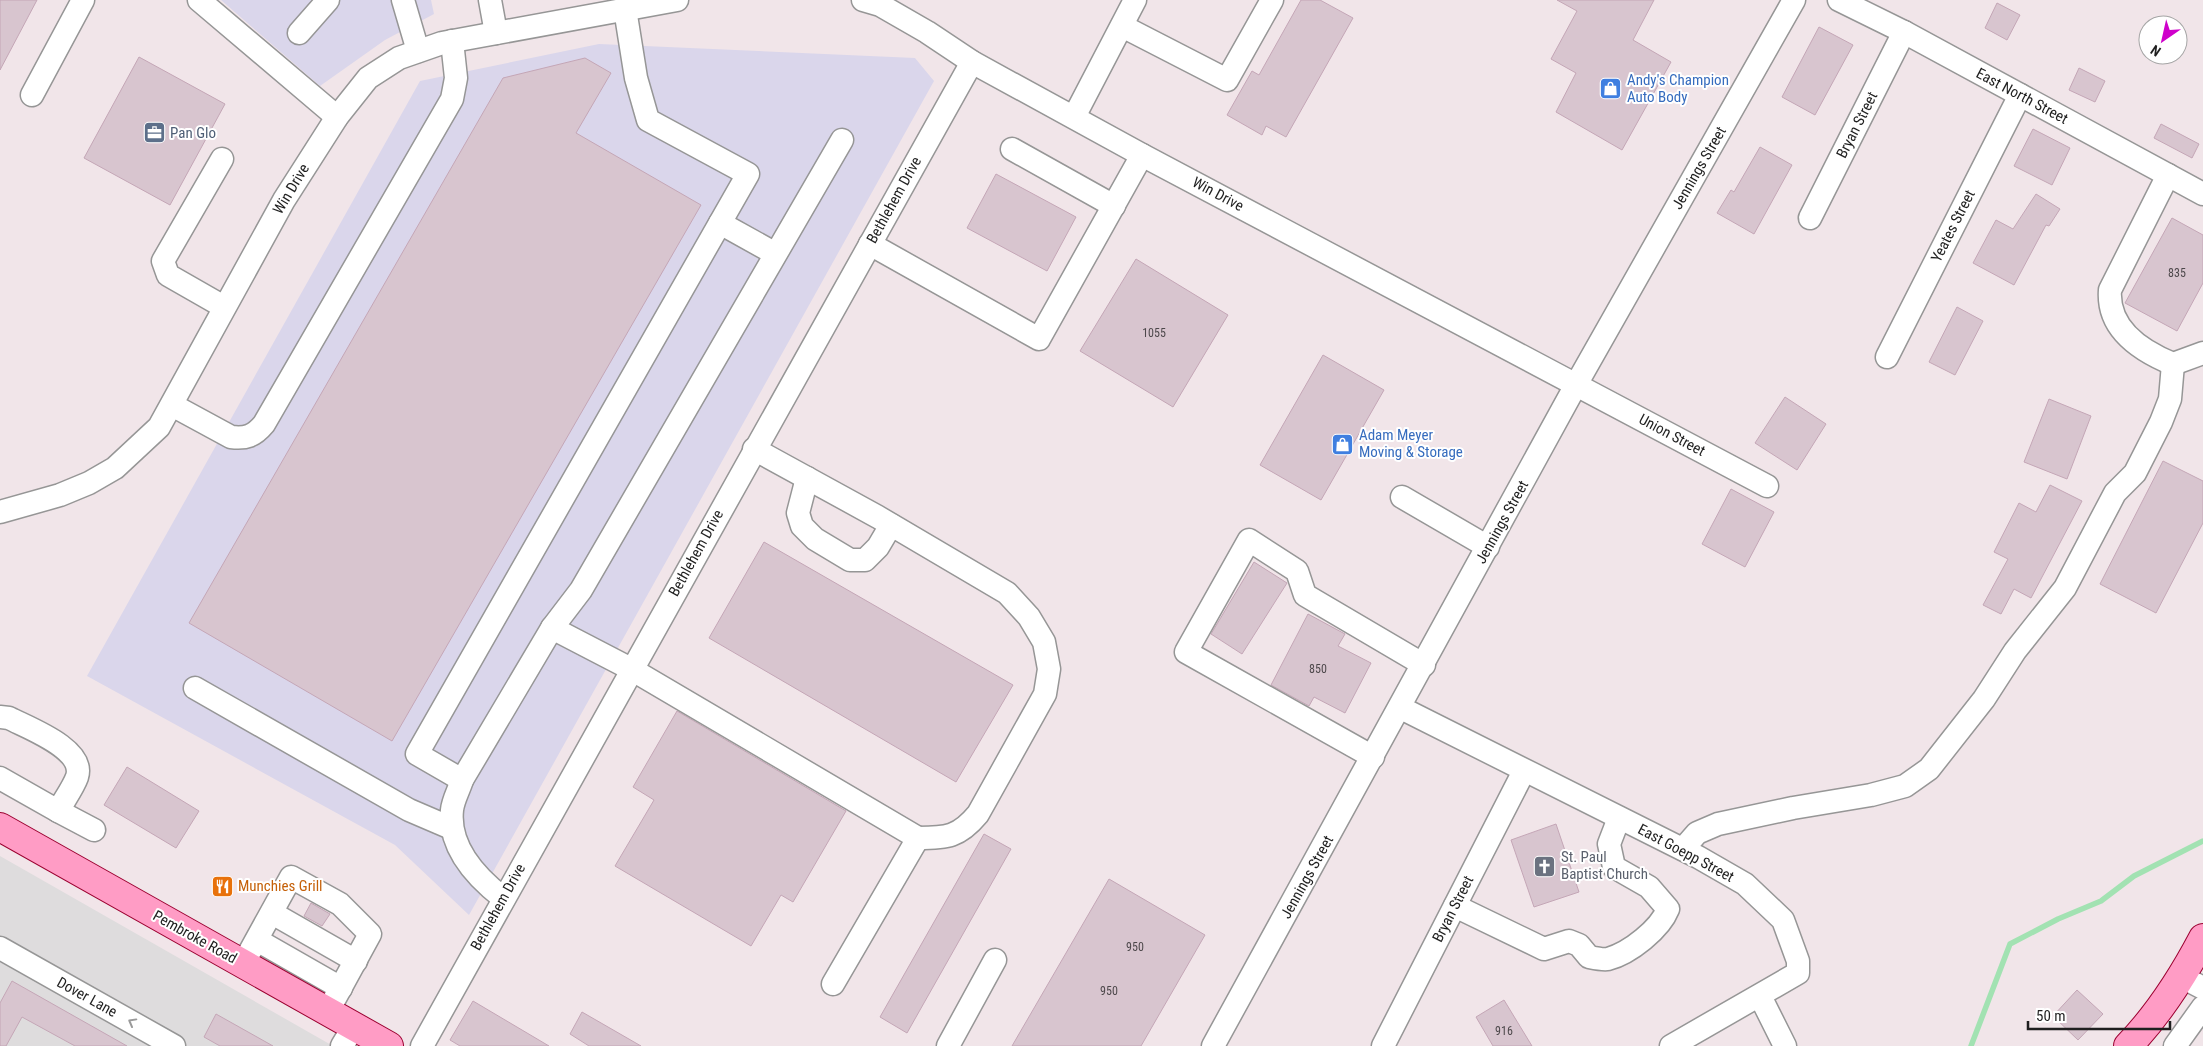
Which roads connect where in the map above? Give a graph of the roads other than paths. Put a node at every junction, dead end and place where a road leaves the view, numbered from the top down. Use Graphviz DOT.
graph roads {
  1 [pos="83,0"];
  2 [pos="198,0"];
  3 [pos="328,0"];
  4 [pos="403,0"];
  5 [pos="490,0"];
  6 [pos="677,0"];
  7 [pos="1136,0"];
  8 [pos="1272,0"];
  9 [pos="1794,0"];
  10 [pos="1839,0"];
  11 [pos="874,2"];
  12 [pos="613,7"];
  13 [pos="1122,26"];
  14 [pos="1904,32"];
  15 [pos="299,33"];
  16 [pos="496,33"];
  17 [pos="452,41"];
  18 [pos="418,51"];
  19 [pos="972,62"];
  20 [pos="32,95"];
  21 [pos="2020,95"];
  22 [pos="337,116"];
  23 [pos="1074,117"];
  24 [pos="842,140"];
  25 [pos="1012,149"];
  26 [pos="1142,155"];
  27 [pos="222,159"];
  28 [pos="2168,175"];
  29 [pos="2203,194"];
  30 [pos="1114,206"];
  31 [pos="1810,218"];
  32 [pos="720,223"];
  33 [pos="870,244"];
  34 [pos="774,253"];
  35 [pos="224,307"];
  36 [pos="2203,353"];
  37 [pos="1887,357"];
  38 [pos="2173,364"];
  39 [pos="1577,383"];
  40 [pos="172,406"];
  41 [pos="754,449"];
  42 [pos="807,478"];
  43 [pos="1767,486"];
  44 [pos="1402,497"];
  45 [pos="0,512"];
  46 [pos="891,525"];
  47 [pos="1488,547"];
  48 [pos="552,628"];
  49 [pos="1424,665"];
  50 [pos="631,669"];
  51 [pos="195,688"];
  52 [pos="1401,708"];
  53 [pos="0,717"];
  54 [pos="1374,757"];
  55 [pos="1524,771"];
  56 [pos="0,778"];
  57 [pos="462,780"];
  58 [pos="58,811"];
  59 [pos="1619,818"];
  60 [pos="0,827"];
  61 [pos="451,828"];
  62 [pos="94,830"];
  63 [pos="918,838"];
  64 [pos="1691,853"];
  65 [pos="502,898"];
  66 [pos="1454,906"];
  67 [pos="272,913"];
  68 [pos="2203,938"];
  69 [pos="257,940"];
  70 [pos="0,948"];
  71 [pos="995,960"];
  72 [pos="356,961"];
  73 [pos="243,964"];
  74 [pos="2192,982"];
  75 [pos="833,984"];
  76 [pos="341,988"];
  77 [pos="1760,996"];
  78 [pos="2203,1007"];
  79 [pos="328,1012"];
  80 [pos="348,1036"];
  81 [pos="174,1046"];
  82 [pos="389,1046"];
  83 [pos="422,1046"];
  84 [pos="948,1046"];
  85 [pos="1213,1046"];
  86 [pos="1383,1046"];
  87 [pos="1671,1046"];
  88 [pos="1784,1046"];
  89 [pos="2128,1046"];
  90 [pos="2175,1046"];
  1 -- 20 [label="street"];
  2 -- 22 [label="street"];
  3 -- 15 [label="street"];
  4 -- 18 [label="street"];
  5 -- 16 [label="street"];
  6 -- 12 [label="street, Win Drive"];
  7 -- 13 [label="street"];
  8 -- 13 [label="street"];
  9 -- 39 [label="street, Jennings Street"];
  10 -- 14 [label="street, East North Street"];
  11 -- 19 [label="street, Win Drive"];
  12 -- 16 [label="street, Win Drive"];
  12 -- 32 [label="street"];
  13 -- 23 [label="street"];
  14 -- 21 [label="street, East North Street"];
  14 -- 31 [label="street, Bryan Street"];
  16 -- 17 [label="street, Win Drive"];
  17 -- 18 [label="street, Win Drive"];
  17 -- 40 [label="street"];
  18 -- 22 [label="street, Win Drive"];
  19 -- 23 [label="street, Win Drive"];
  19 -- 33 [label="street, Bethlehem Drive"];
  21 -- 28 [label="street, East North Street"];
  21 -- 37 [label="street, Yeates Street"];
  22 -- 35 [label="street, Win Drive"];
  23 -- 26 [label="street, Win Drive"];
  24 -- 34 [label="street"];
  25 -- 30 [label="street"];
  26 -- 30 [label="street"];
  26 -- 39 [label="street, Win Drive"];
  27 -- 35 [label="street"];
  28 -- 29 [label="street, East North Street"];
  28 -- 38 [label="street"];
  30 -- 33 [label="street"];
  32 -- 34 [label="street"];
  32 -- 57 [label="street"];
  33 -- 41 [label="street, Bethlehem Drive"];
  34 -- 48 [label="street"];
  35 -- 40 [label="street, Win Drive"];
  36 -- 38 [label="street"];
  38 -- 64 [label="street"];
  39 -- 43 [label="street, Union Street"];
  39 -- 47 [label="street, Jennings Street"];
  40 -- 45 [label="street, Win Drive"];
  41 -- 42 [label="street"];
  41 -- 50 [label="street, Bethlehem Drive"];
  42 -- 46 [label="street"];
  42 -- 46 [label="street"];
  44 -- 47 [label="street"];
  46 -- 63 [label="street"];
  47 -- 49 [label="street, Jennings Street"];
  48 -- 50 [label="street"];
  48 -- 57 [label="street"];
  49 -- 52 [label="street, Jennings Street"];
  49 -- 54 [label="street"];
  50 -- 63 [label="street"];
  50 -- 65 [label="street, Bethlehem Drive"];
  51 -- 61 [label="street"];
  52 -- 54 [label="street, Jennings Street"];
  52 -- 55 [label="street, East Goepp Street"];
  53 -- 58 [label="street"];
  54 -- 85 [label="street, Jennings Street"];
  55 -- 59 [label="street, East Goepp Street"];
  55 -- 66 [label="street, Bryan Street"];
  56 -- 58 [label="street"];
  57 -- 61 [label="street"];
  58 -- 62 [label="street"];
  59 -- 64 [label="street, East Goepp Street"];
  59 -- 66 [label="street"];
  60 -- 73 [label="main road, Pembroke Road"];
  61 -- 65 [label="street"];
  63 -- 75 [label="street"];
  64 -- 77 [label="street, East Goepp Street"];
  65 -- 83 [label="street, Bethlehem Drive"];
  66 -- 86 [label="street, Bryan Street"];
  67 -- 69 [label="street"];
  67 -- 72 [label="street"];
  67 -- 72 [label="street"];
  68 -- 74 [label="main road"];
  69 -- 73 [label="street"];
  69 -- 76 [label="street"];
  81 -- 70 [label="street, Dover Lane, one-way"];
  71 -- 84 [label="street"];
  72 -- 76 [label="street"];
  73 -- 79 [label="main road, Pembroke Road"];
  74 -- 89 [label="main road"];
  76 -- 79 [label="street"];
  77 -- 87 [label="street, East Goepp Street"];
  77 -- 88 [label="street"];
  78 -- 90 [label="street"];
  79 -- 80 [label="main road, Pembroke Road"];
  80 -- 82 [label="main road, Pembroke Road"];
}
